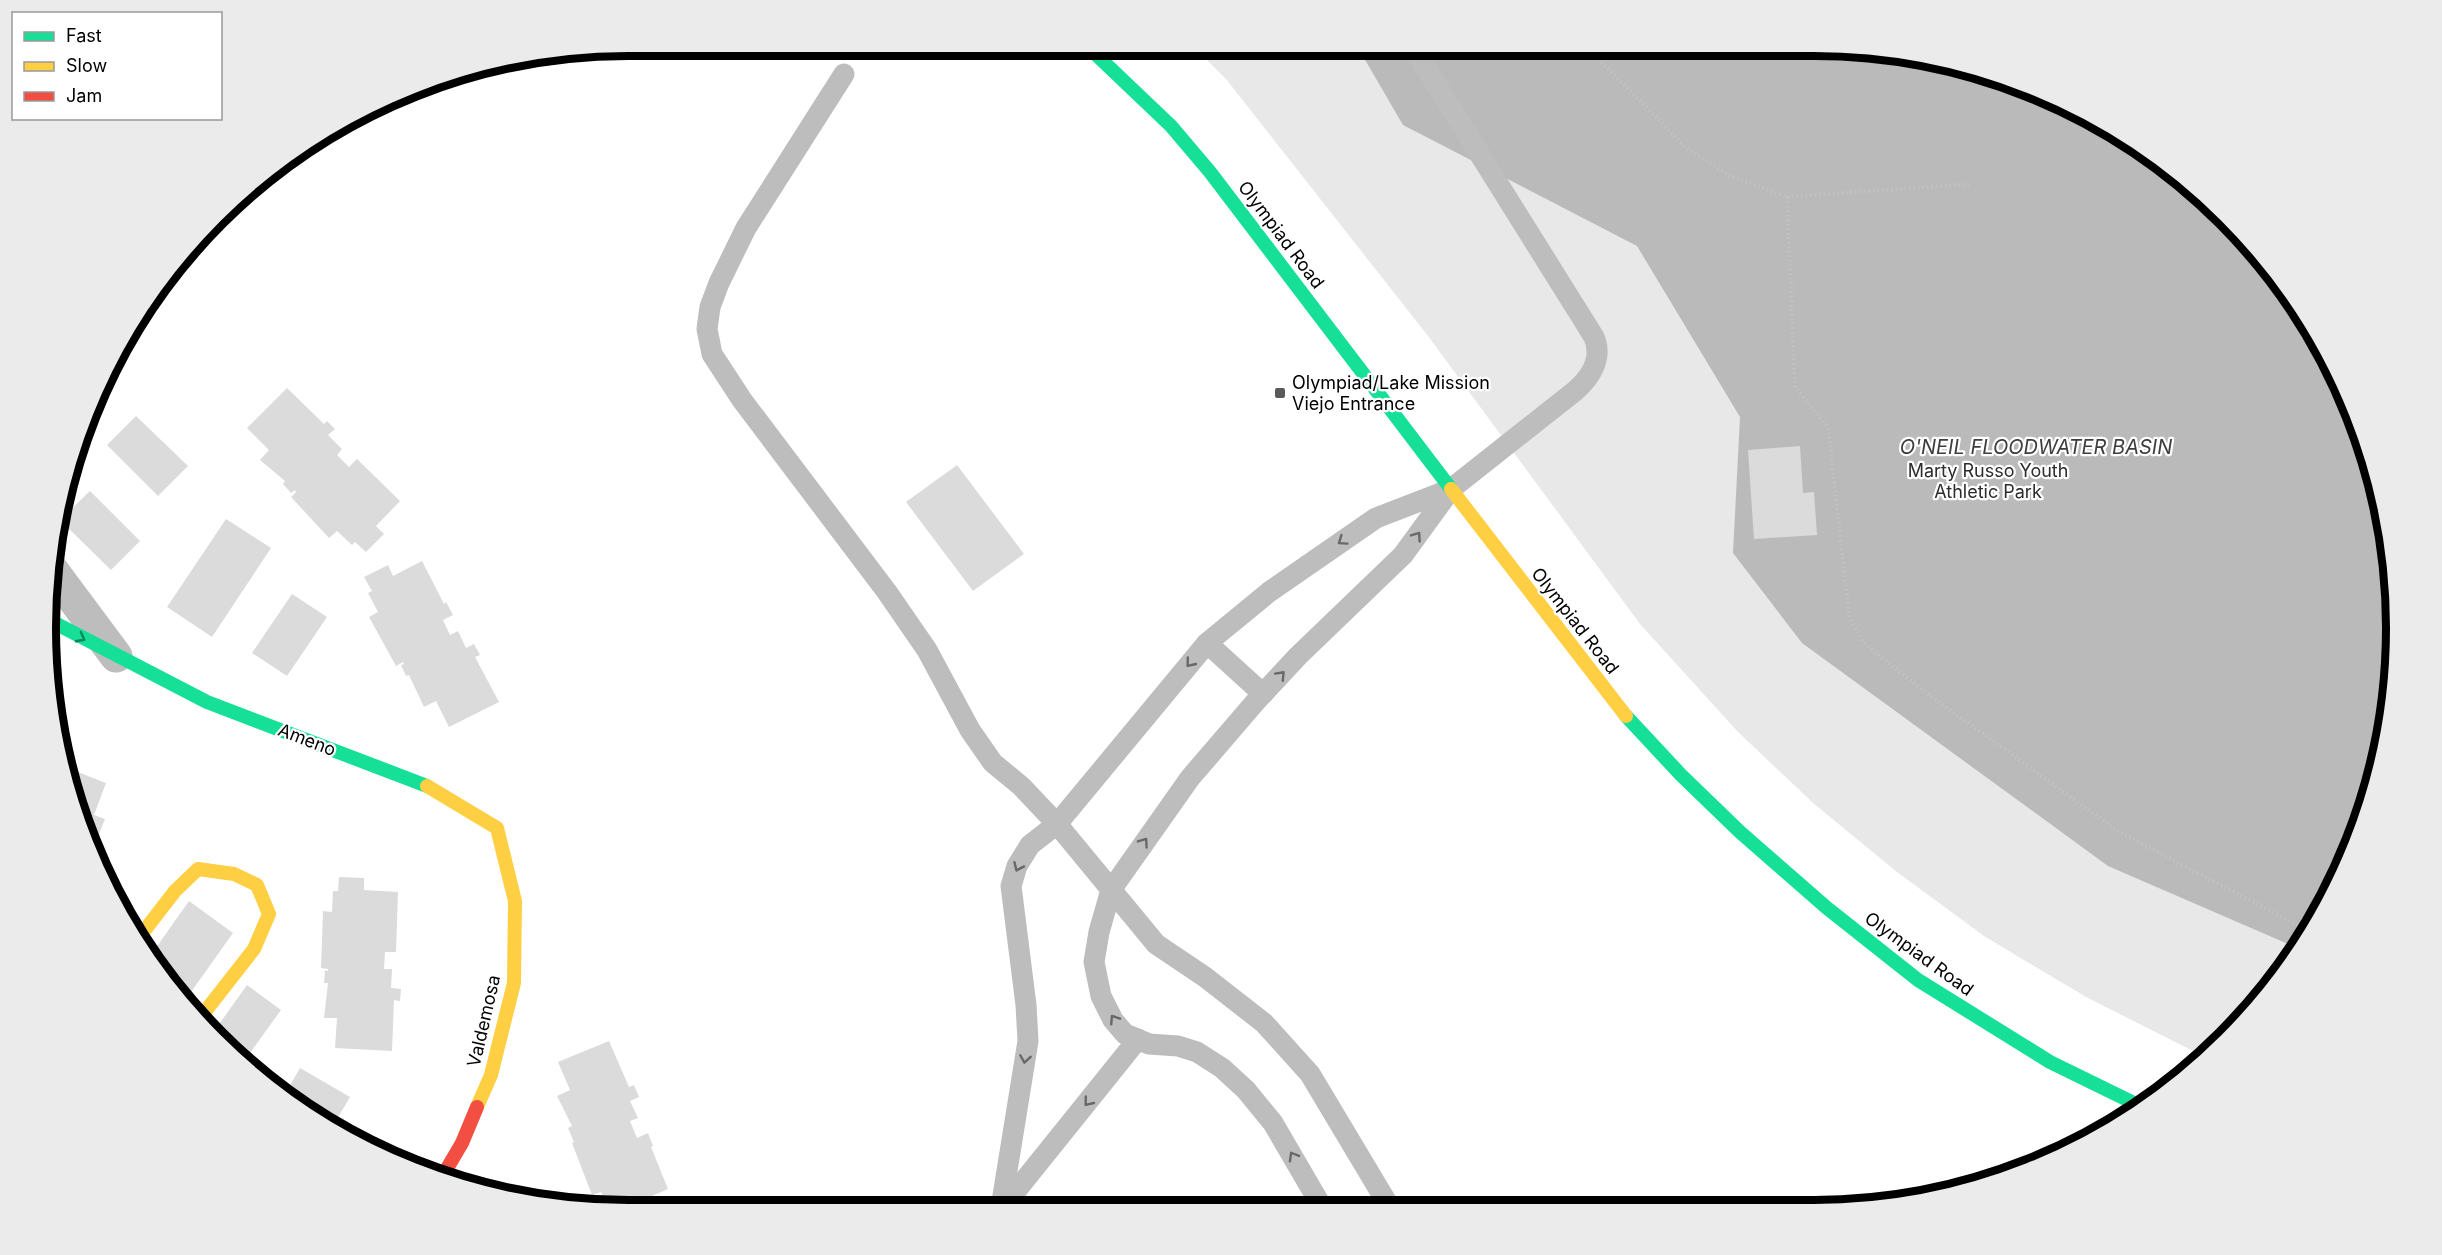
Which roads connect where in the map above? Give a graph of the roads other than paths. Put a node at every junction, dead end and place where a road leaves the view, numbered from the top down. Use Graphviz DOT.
graph roads {
  1 [pos="1097,56"];
  2 [pos="1418,56"];
  3 [pos="844,74"];
  4 [pos="1451,489"];
  5 [pos="58,578"];
  6 [pos="56,625"];
  7 [pos="1207,643"];
  8 [pos="116,656"];
  9 [pos="1263,694"];
  10 [pos="1057,824"];
  11 [pos="497,828"];
  12 [pos="1111,890"];
  13 [pos="143,932"];
  14 [pos="204,1013"];
  15 [pos="1138,1039"];
  16 [pos="2133,1102"];
  17 [pos="446,1170"];
  18 [pos="1003,1200"];
  19 [pos="1008,1200"];
  20 [pos="1318,1200"];
  21 [pos="1385,1200"];
  1 -- 4 [label="main road, Olympiad Road"];
  2 -- 4 [label="lane"];
  3 -- 10 [label="lane"];
  4 -- 7 [label="lane, one-way"];
  9 -- 4 [label="lane, one-way"];
  4 -- 16 [label="main road, Olympiad Road"];
  5 -- 8 [label="street, Ameno"];
  6 -- 8 [label="main road, Ameno, one-way"];
  7 -- 9 [label="lane"];
  7 -- 10 [label="lane, one-way"];
  8 -- 11 [label="main road, Ameno"];
  12 -- 9 [label="lane, one-way"];
  10 -- 12 [label="lane"];
  10 -- 18 [label="lane, one-way"];
  11 -- 17 [label="main road, Valdemosa"];
  15 -- 12 [label="lane, one-way"];
  12 -- 21 [label="lane"];
  13 -- 14 [label="main road"];
  15 -- 19 [label="lane, one-way"];
  20 -- 15 [label="lane, one-way"];
}
